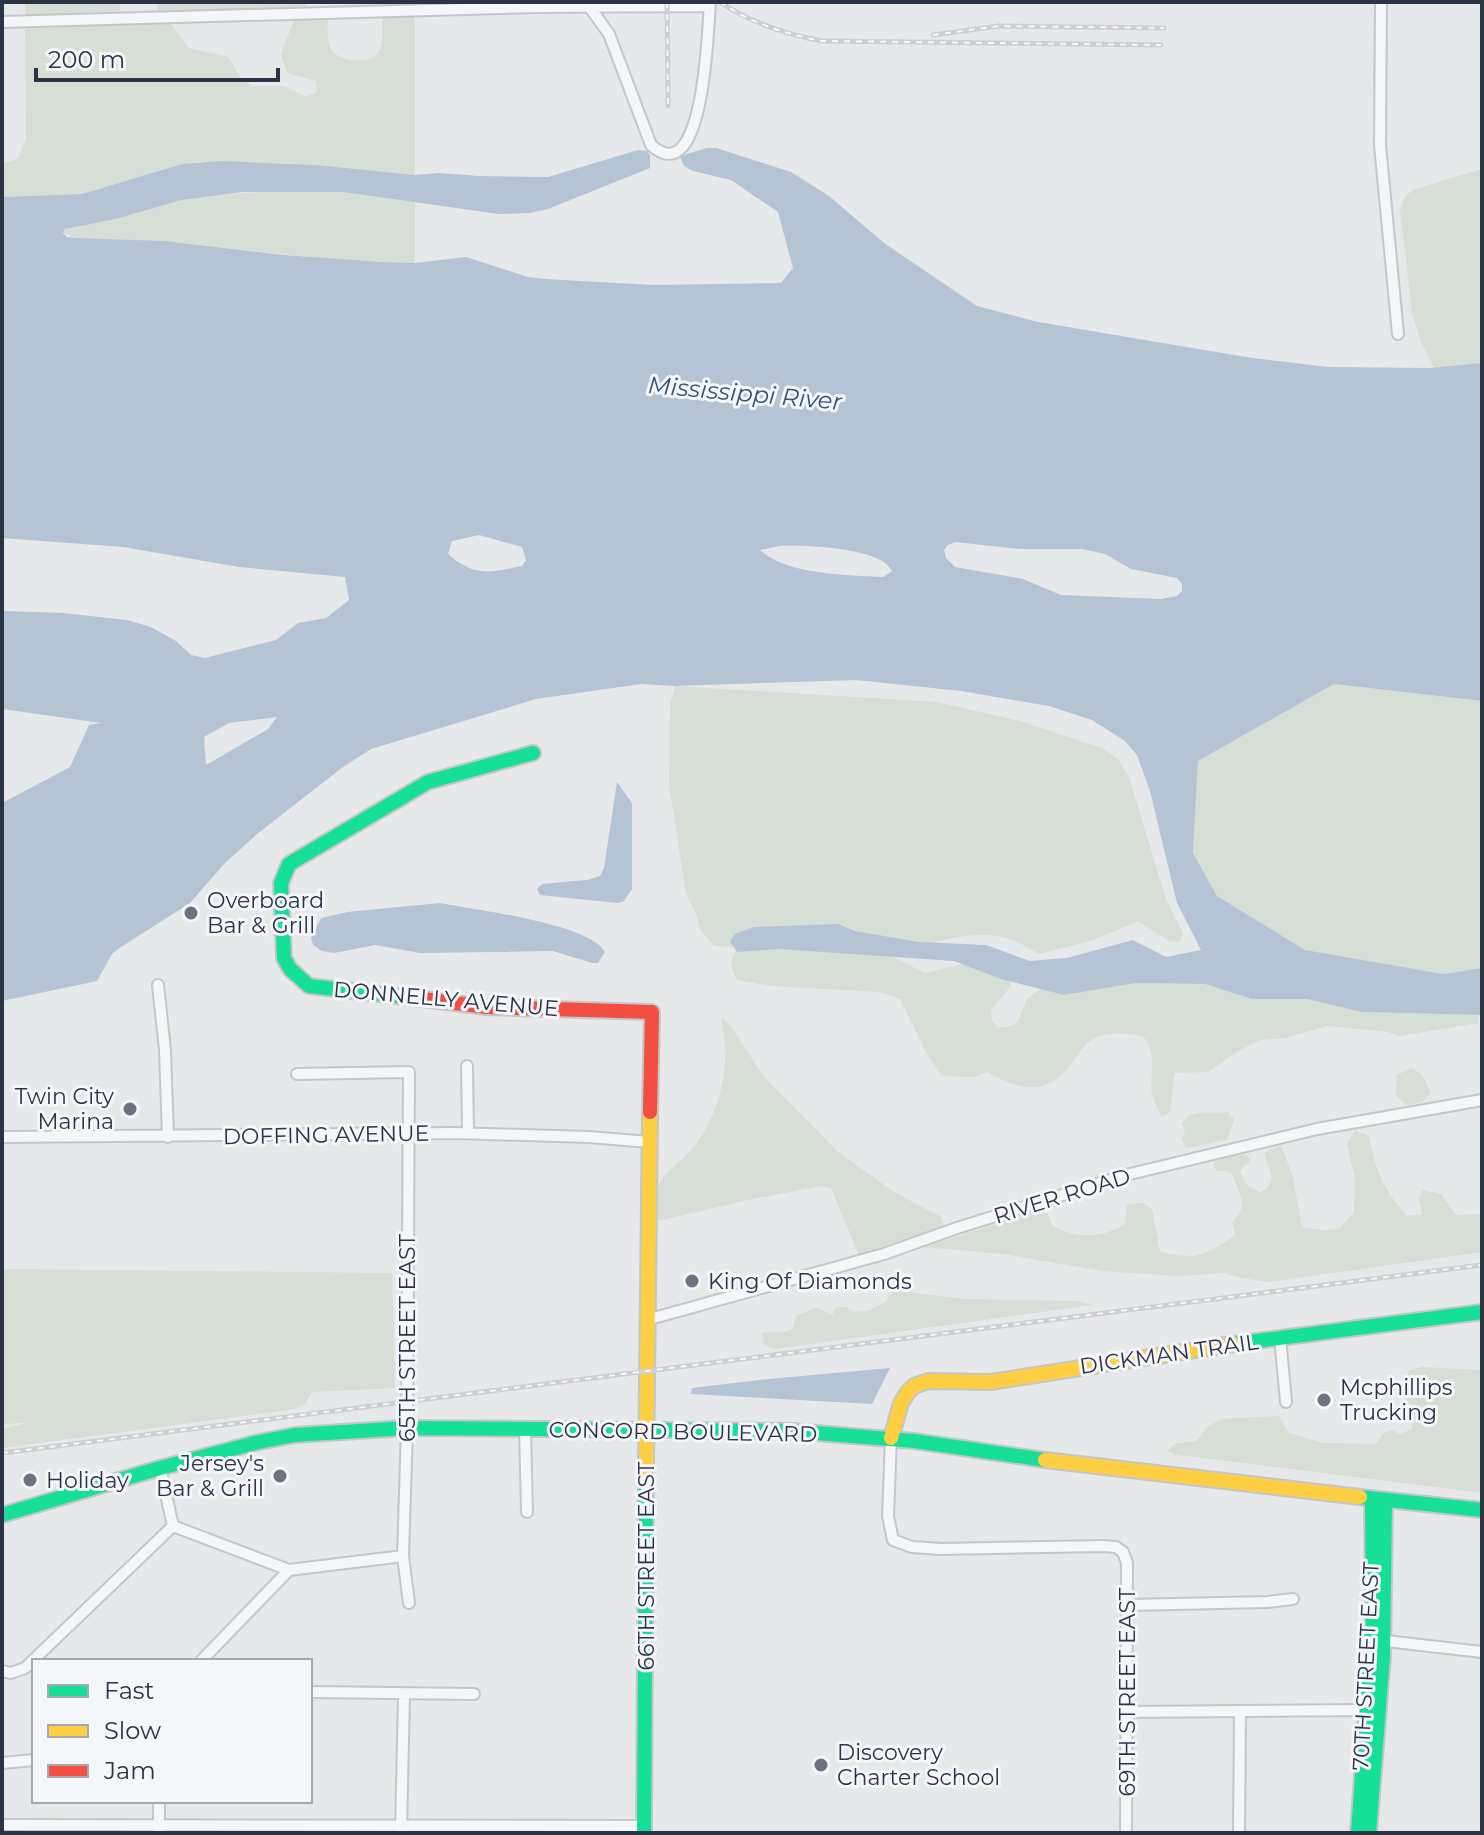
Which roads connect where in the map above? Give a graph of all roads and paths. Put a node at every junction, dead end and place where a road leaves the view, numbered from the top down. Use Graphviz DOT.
graph roads {
  1 [pos="1381,2"];
  2 [pos="709,4"];
  3 [pos="588,5"];
  4 [pos="2,22"];
  5 [pos="1398,334"];
  6 [pos="533,753"];
  7 [pos="158,985"];
  8 [pos="652,1012"];
  9 [pos="467,1066"];
  10 [pos="297,1074"];
  11 [pos="1482,1100"];
  12 [pos="468,1133"];
  13 [pos="409,1134"];
  14 [pos="2,1137"];
  15 [pos="168,1137"];
  16 [pos="649,1142"];
  17 [pos="1482,1312"];
  18 [pos="650,1319"];
  19 [pos="1280,1337"];
  20 [pos="1286,1402"];
  21 [pos="407,1428"];
  22 [pos="525,1429"];
  23 [pos="647,1432"];
  24 [pos="891,1438"];
  25 [pos="160,1468"];
  26 [pos="1378,1499"];
  27 [pos="1482,1510"];
  28 [pos="527,1512"];
  29 [pos="2,1515"];
  30 [pos="173,1526"];
  31 [pos="403,1556"];
  32 [pos="289,1570"];
  33 [pos="1293,1599"];
  34 [pos="409,1603"];
  35 [pos="1128,1605"];
  36 [pos="1378,1640"];
  37 [pos="1482,1652"];
  38 [pos="36,1659"];
  39 [pos="203,1659"];
  40 [pos="32,1662"];
  41 [pos="7,1672"];
  42 [pos="312,1692"];
  43 [pos="404,1694"];
  44 [pos="474,1694"];
  45 [pos="1367,1710"];
  46 [pos="1126,1712"];
  47 [pos="1240,1712"];
  48 [pos="32,1760"];
  49 [pos="2,1763"];
  50 [pos="159,1803"];
  51 [pos="2,1825"];
  52 [pos="159,1829"];
  53 [pos="401,1829"];
  54 [pos="644,1829"];
  55 [pos="1126,1833"];
  56 [pos="1239,1833"];
  57 [pos="1358,1833"];
  58 [pos="1369,1833"];
  1 -- 5 [label="street"];
  2 -- 3 [label="street"];
  2 -- 3 [label="street"];
  3 -- 4 [label="street"];
  6 -- 8 [label="street, DONNELLY AVENUE"];
  7 -- 15 [label="street"];
  8 -- 16 [label="street, 66TH STREET EAST"];
  9 -- 12 [label="street"];
  10 -- 13 [label="street, 65TH STREET EAST"];
  11 -- 18 [label="street, RIVER ROAD"];
  12 -- 13 [label="street, DOFFING AVENUE"];
  12 -- 16 [label="street, DOFFING AVENUE"];
  13 -- 15 [label="street, DOFFING AVENUE"];
  13 -- 21 [label="street, 65TH STREET EAST"];
  14 -- 15 [label="street, DOFFING AVENUE"];
  16 -- 18 [label="street, 66TH STREET EAST"];
  17 -- 19 [label="street, DICKMAN TRAIL"];
  18 -- 23 [label="street, 66TH STREET EAST"];
  19 -- 20 [label="street"];
  19 -- 24 [label="street, DICKMAN TRAIL"];
  21 -- 22 [label="street, CONCORD BOULEVARD"];
  21 -- 25 [label="street, CONCORD BOULEVARD"];
  21 -- 31 [label="street, 65TH STREET EAST"];
  22 -- 23 [label="street, CONCORD BOULEVARD"];
  22 -- 28 [label="street"];
  23 -- 24 [label="street, CONCORD BOULEVARD"];
  23 -- 54 [label="street, 66TH STREET EAST"];
  24 -- 26 [label="street, CONCORD BOULEVARD"];
  24 -- 35 [label="street, 69TH STREET EAST"];
  25 -- 29 [label="street, CONCORD BOULEVARD"];
  25 -- 30 [label="street"];
  26 -- 27 [label="street, CONCORD BOULEVARD"];
  26 -- 36 [label="street, 70TH STREET EAST"];
  30 -- 32 [label="street"];
  30 -- 38 [label="street"];
  31 -- 32 [label="street"];
  31 -- 34 [label="street, 65TH STREET EAST"];
  32 -- 39 [label="street"];
  33 -- 35 [label="street"];
  35 -- 46 [label="street, 69TH STREET EAST"];
  36 -- 37 [label="street"];
  36 -- 45 [label="street, 70TH STREET EAST"];
  36 -- 58 [label="street, 70TH STREET EAST"];
  40 -- 41 [label="street"];
  42 -- 43 [label="street"];
  43 -- 44 [label="street"];
  43 -- 53 [label="street"];
  45 -- 47 [label="street"];
  45 -- 57 [label="street, 70TH STREET EAST"];
  46 -- 47 [label="street"];
  46 -- 55 [label="street, 69TH STREET EAST"];
  47 -- 56 [label="street"];
  48 -- 49 [label="street"];
  50 -- 52 [label="street"];
  51 -- 52 [label="street"];
  52 -- 53 [label="street"];
  53 -- 54 [label="street"];
}
